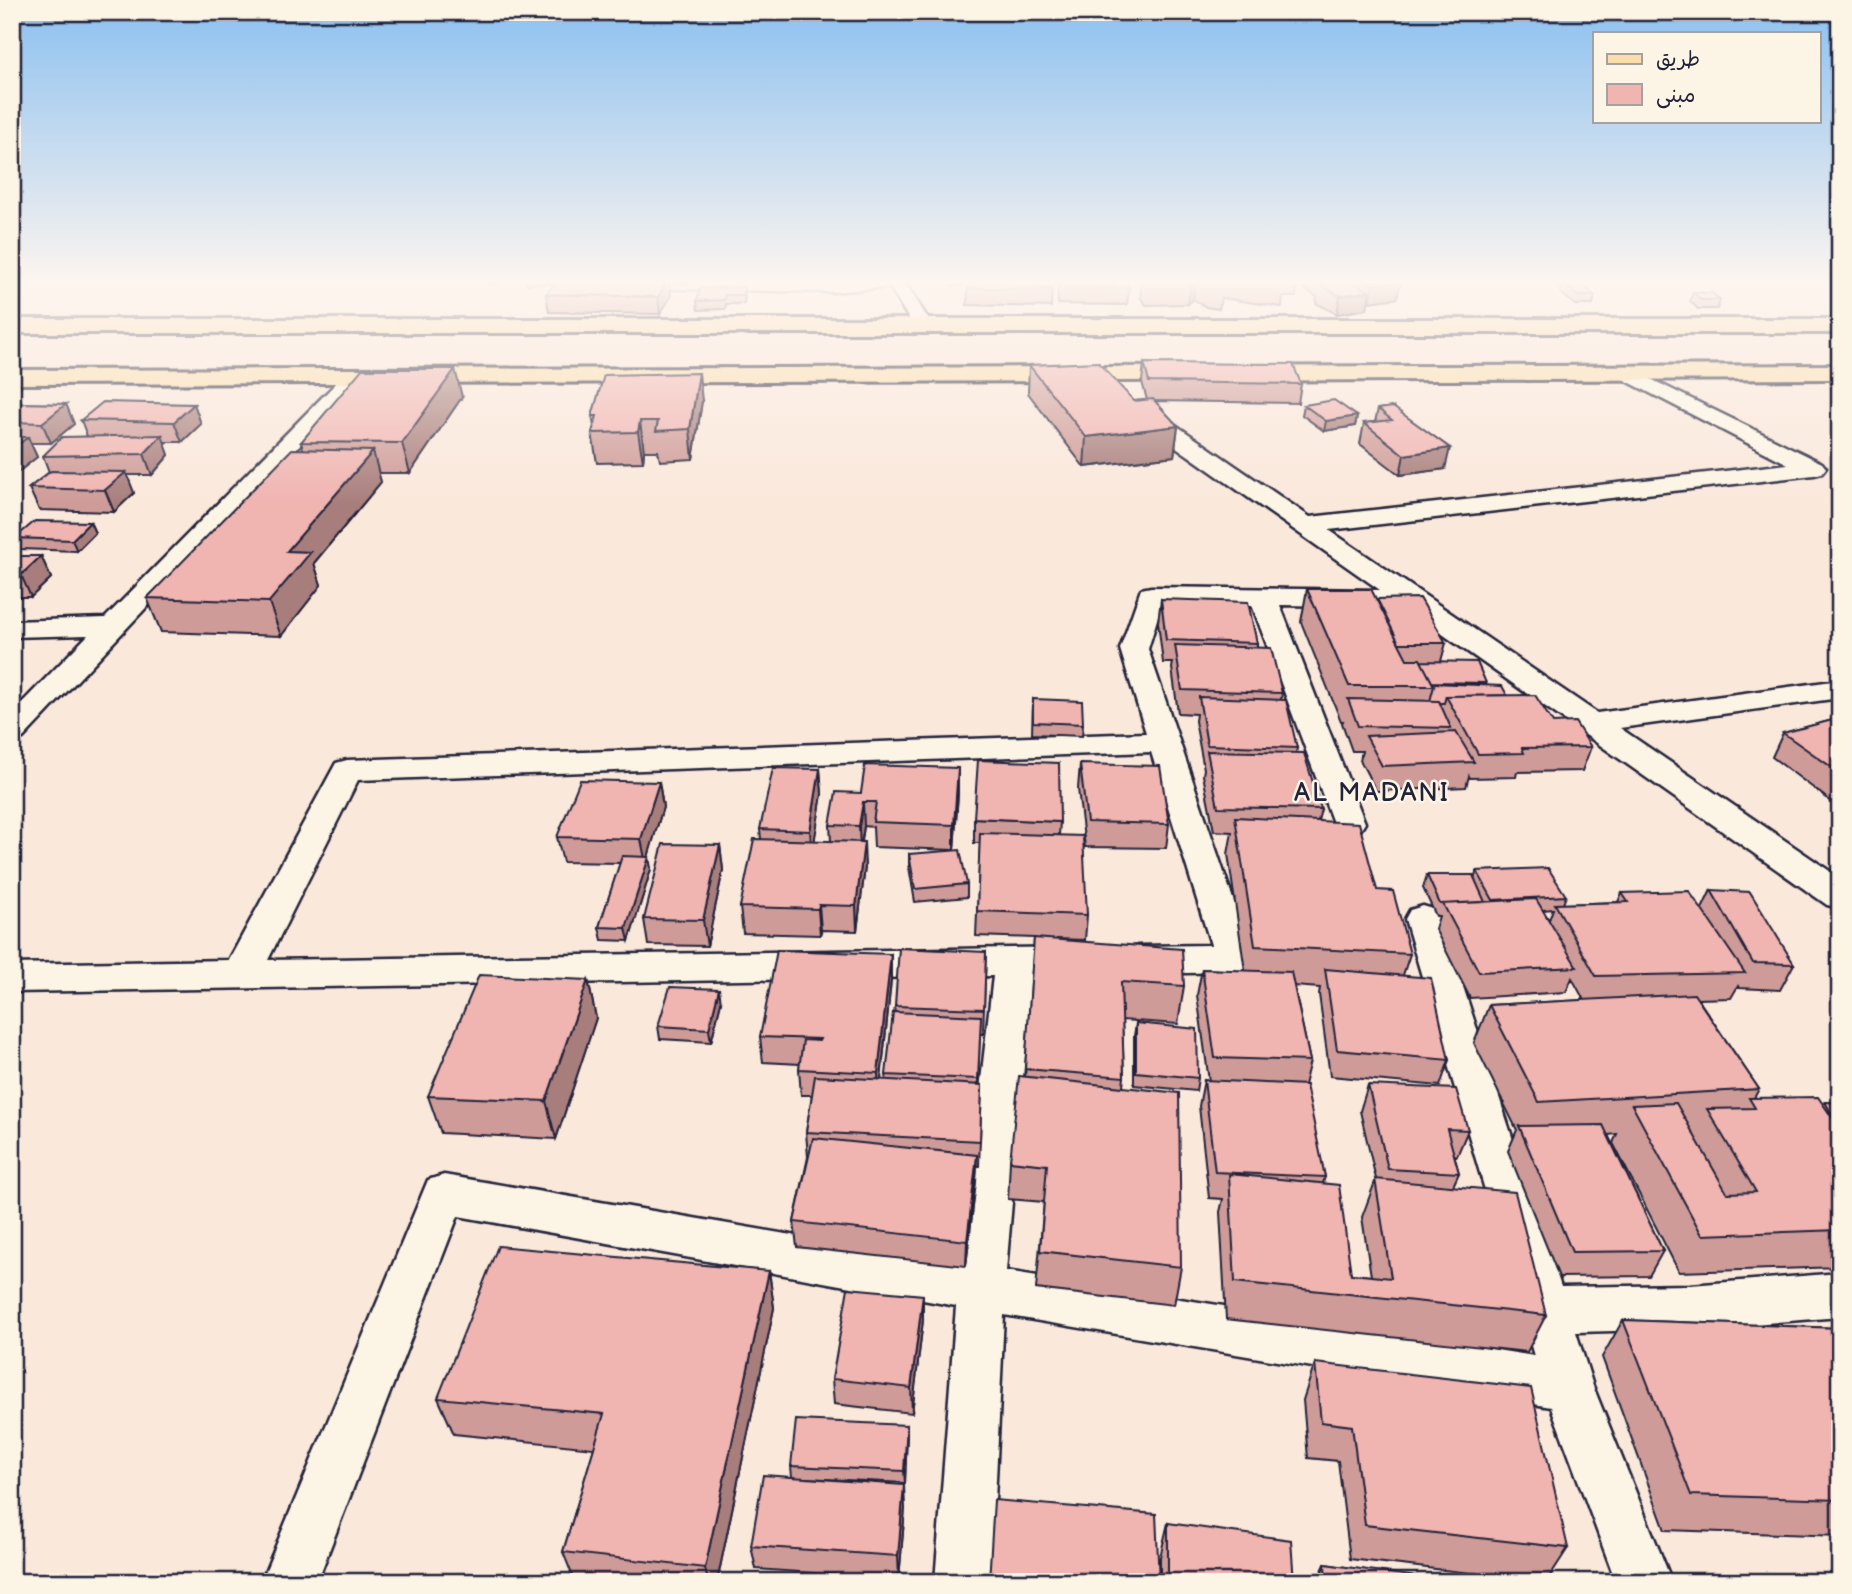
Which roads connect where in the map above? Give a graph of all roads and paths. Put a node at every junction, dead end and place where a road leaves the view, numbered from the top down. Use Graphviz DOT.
graph roads {
  1 [pos="1840,372"];
  2 [pos="1626,373"];
  3 [pos="1088,374"];
  4 [pos="354,376"];
  5 [pos="12,377"];
  6 [pos="1305,525"];
  7 [pos="1263,597"];
  8 [pos="1412,599"];
  9 [pos="113,626"];
  10 [pos="12,629"];
  11 [pos="1840,689"];
  12 [pos="1591,723"];
  13 [pos="12,731"];
  14 [pos="1164,742"];
  15 [pos="1348,822"];
  16 [pos="1840,896"];
  17 [pos="1423,919"];
  18 [pos="1014,962"];
  19 [pos="241,975"];
  20 [pos="12,978"];
  21 [pos="981,1289"];
  22 [pos="1840,1295"];
  23 [pos="1545,1310"];
  24 [pos="1568,1385"];
  25 [pos="289,1582"];
  26 [pos="963,1582"];
  27 [pos="1644,1582"];
  1 -- 2 [label="main road"];
  2 -- 3 [label="main road"];
  2 -- 6 [label="street"];
  3 -- 4 [label="main road"];
  3 -- 6 [label="street"];
  4 -- 5 [label="main road"];
  4 -- 9 [label="street"];
  6 -- 8 [label="street"];
  7 -- 8 [label="street"];
  7 -- 14 [label="street"];
  7 -- 15 [label="street"];
  8 -- 12 [label="street"];
  9 -- 10 [label="street"];
  9 -- 13 [label="street"];
  11 -- 12 [label="street"];
  12 -- 16 [label="street"];
  14 -- 18 [label="street"];
  14 -- 19 [label="street"];
  17 -- 23 [label="street"];
  18 -- 19 [label="street"];
  18 -- 21 [label="street"];
  19 -- 20 [label="street"];
  21 -- 24 [label="street"];
  21 -- 25 [label="street"];
  21 -- 26 [label="street"];
  22 -- 23 [label="street"];
  23 -- 24 [label="street"];
  24 -- 27 [label="street"];
}
